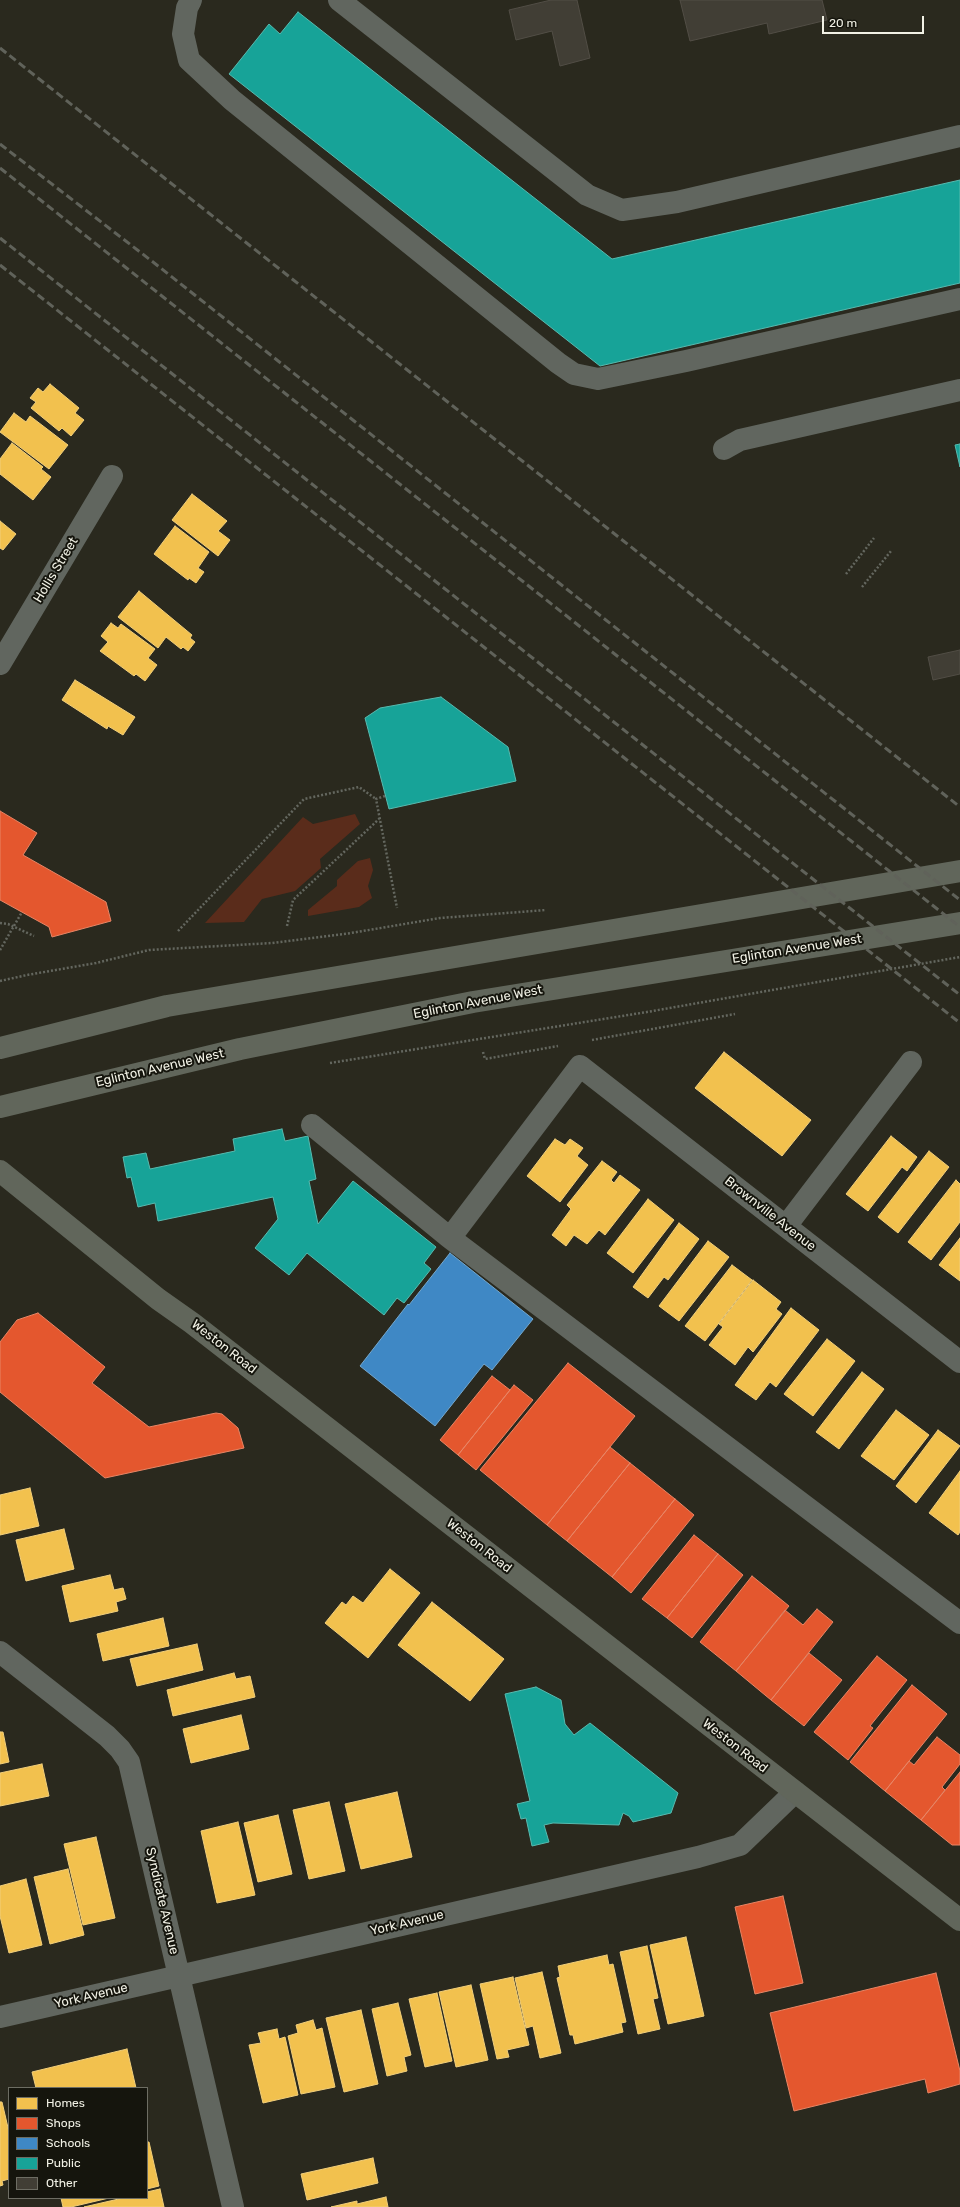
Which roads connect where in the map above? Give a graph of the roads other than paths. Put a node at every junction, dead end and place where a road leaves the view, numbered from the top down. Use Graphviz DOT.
graph roads {
  1 [pos="191,0"];
  2 [pos="339,0"];
  3 [pos="960,136"];
  4 [pos="960,299"];
  5 [pos="960,390"];
  6 [pos="724,450"];
  7 [pos="112,476"];
  8 [pos="0,664"];
  9 [pos="960,872"];
  10 [pos="960,923"];
  11 [pos="0,1048"];
  12 [pos="911,1062"];
  13 [pos="0,1107"];
  14 [pos="312,1125"];
  15 [pos="0,1171"];
  16 [pos="786,1226"];
  17 [pos="450,1238"];
  18 [pos="960,1362"];
  19 [pos="960,1622"];
  20 [pos="0,1652"];
  21 [pos="795,1792"];
  22 [pos="960,1920"];
  23 [pos="179,1975"];
  24 [pos="0,2017"];
  25 [pos="234,2207"];
  1 -- 4 [label="street"];
  2 -- 3 [label="street"];
  5 -- 6 [label="street"];
  7 -- 8 [label="street, Hollis Street"];
  9 -- 11 [label="main road"];
  10 -- 13 [label="main road, Eglinton Avenue West"];
  12 -- 16 [label="street"];
  14 -- 17 [label="street"];
  15 -- 21 [label="main road, Weston Road"];
  16 -- 17 [label="street, Brownville Avenue"];
  16 -- 18 [label="street, Brownville Avenue"];
  17 -- 19 [label="street"];
  20 -- 23 [label="street, Syndicate Avenue"];
  21 -- 22 [label="main road, Weston Road"];
  21 -- 23 [label="street, York Avenue"];
  23 -- 24 [label="street, York Avenue"];
  23 -- 25 [label="street, Syndicate Avenue"];
}
